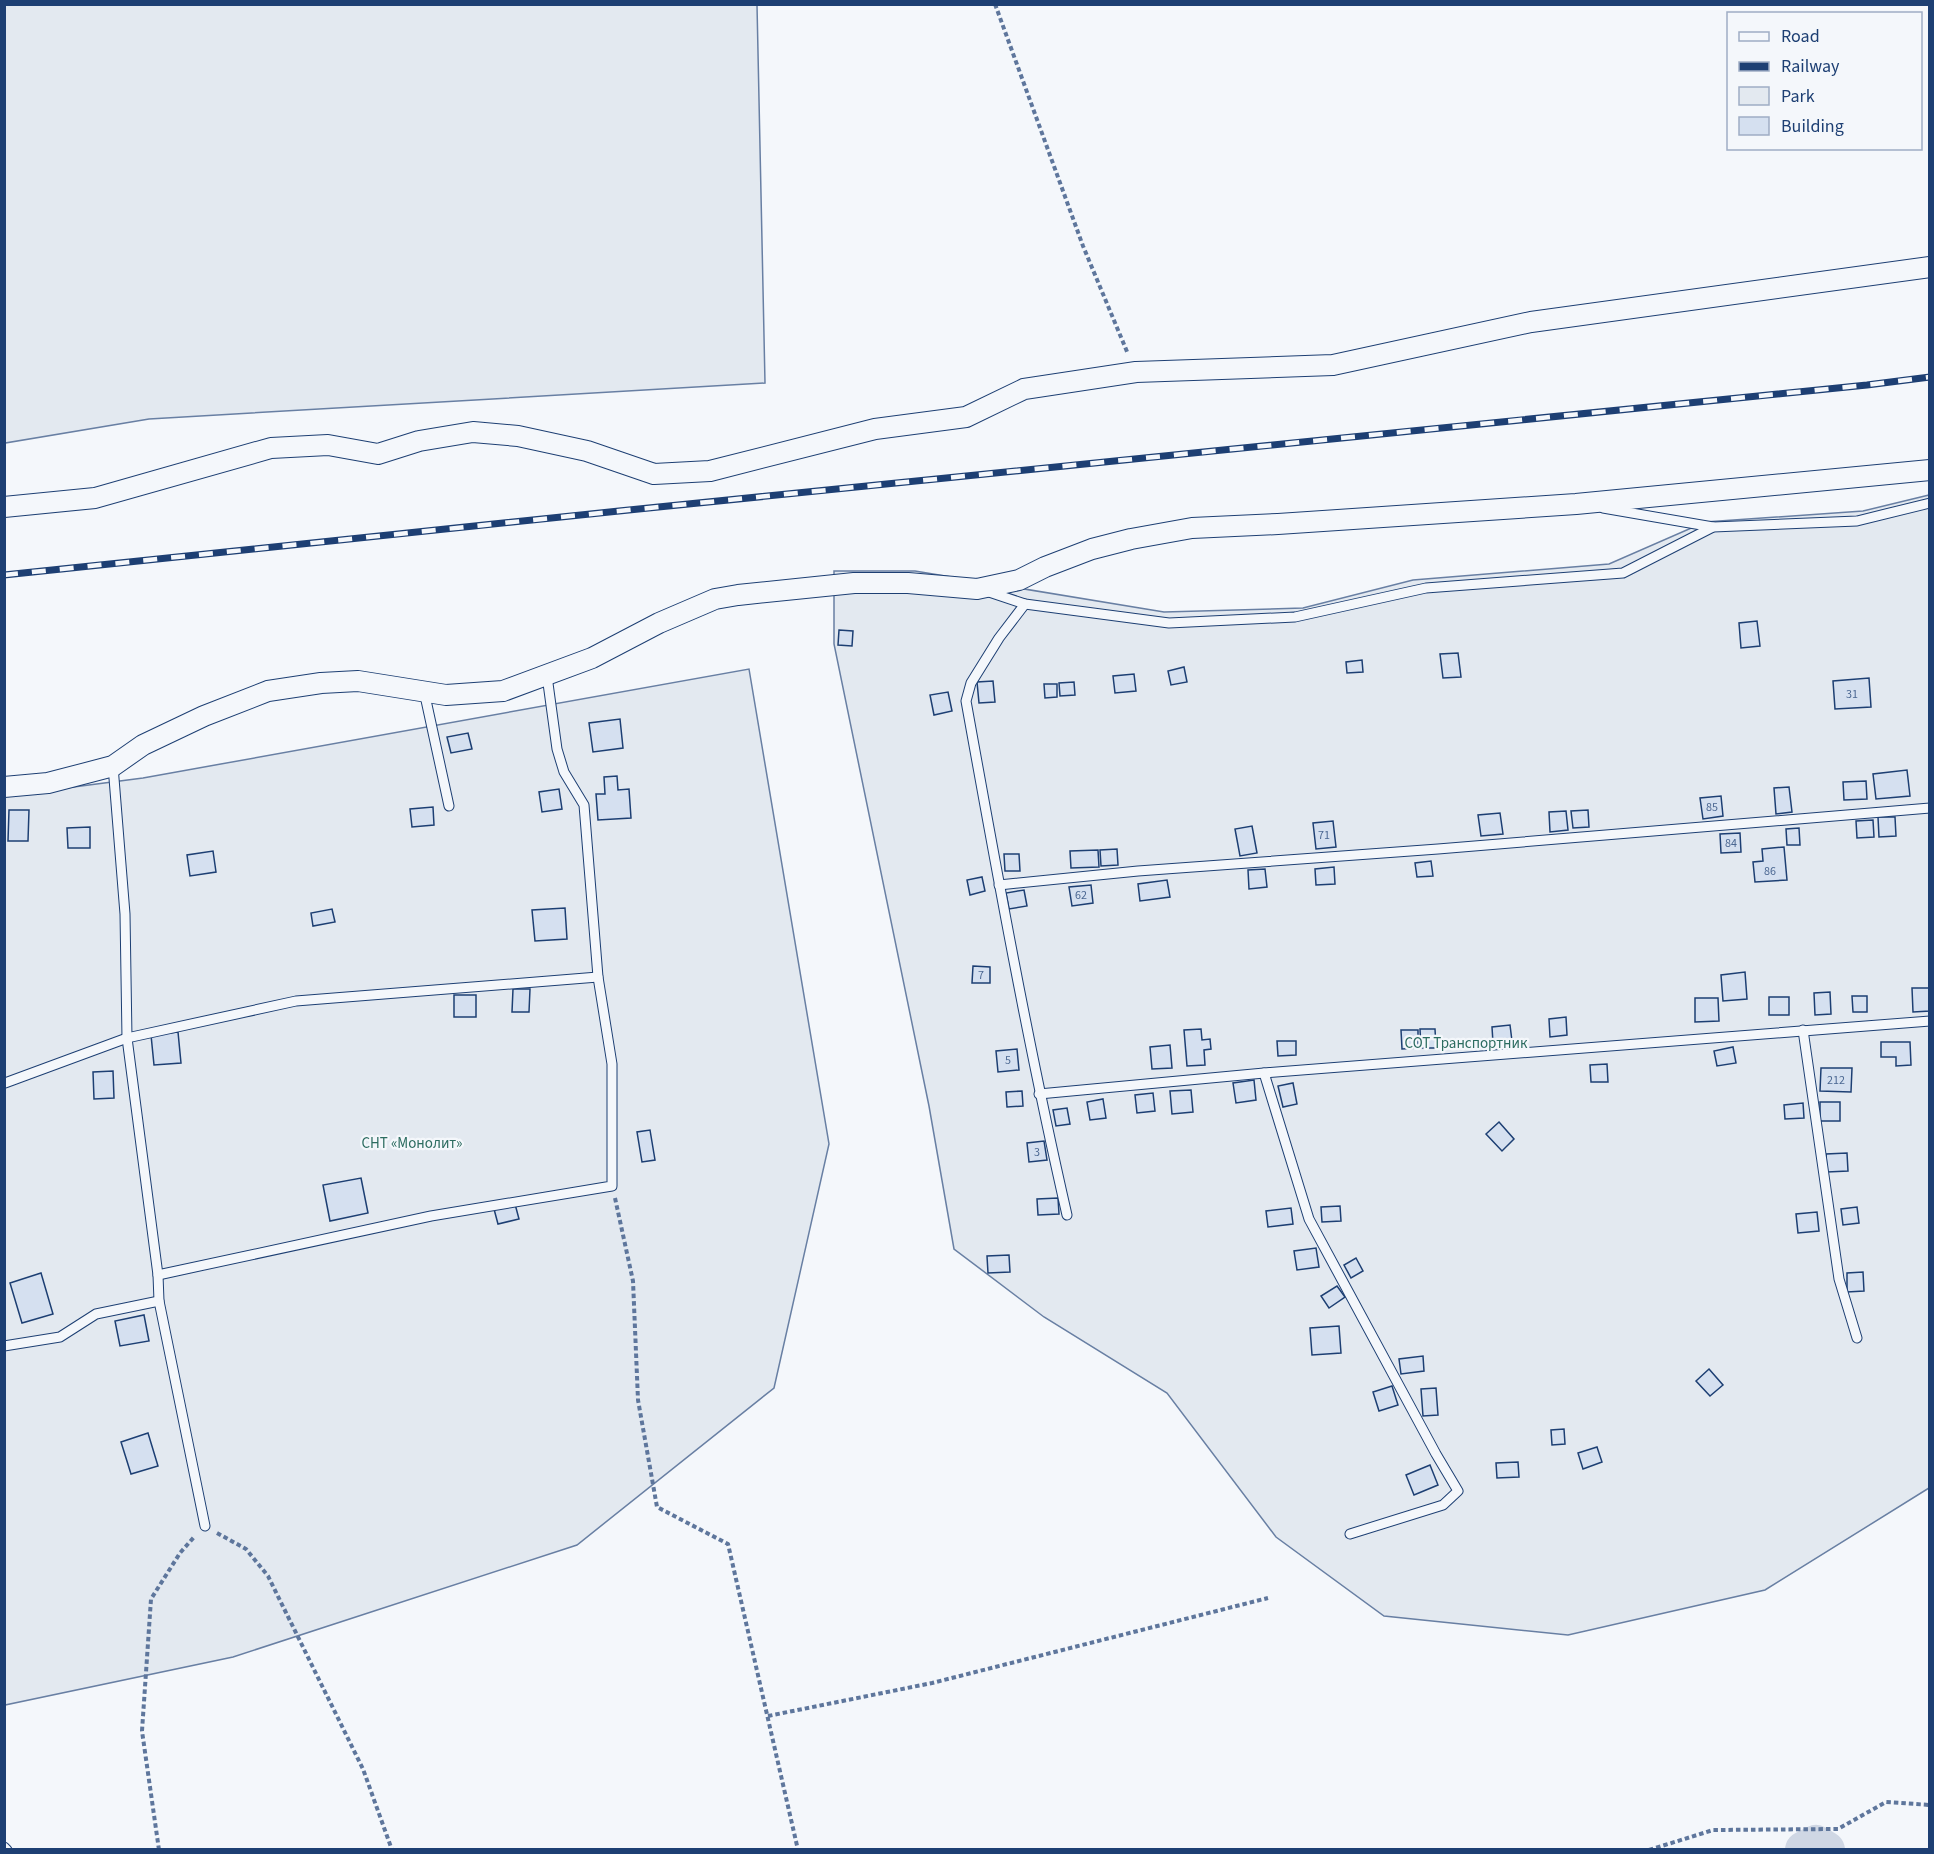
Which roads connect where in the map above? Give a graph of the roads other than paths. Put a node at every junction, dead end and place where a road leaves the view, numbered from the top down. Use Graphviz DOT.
graph roads {
  1 [pos="1929,267"];
  2 [pos="1929,470"];
  3 [pos="1929,503"];
  4 [pos="1576,504"];
  5 [pos="4,507"];
  6 [pos="1713,527"];
  7 [pos="977,589"];
  8 [pos="1025,604"];
  9 [pos="547,675"];
  10 [pos="424,691"];
  11 [pos="113,766"];
  12 [pos="4,787"];
  13 [pos="448,806"];
  14 [pos="1929,808"];
  15 [pos="999,885"];
  16 [pos="598,977"];
  17 [pos="1929,1021"];
  18 [pos="1803,1030"];
  19 [pos="127,1038"];
  20 [pos="1264,1073"];
  21 [pos="5,1083"];
  22 [pos="1039,1094"];
  23 [pos="1067,1215"];
  24 [pos="158,1275"];
  25 [pos="159,1301"];
  26 [pos="1857,1338"];
  27 [pos="4,1346"];
  28 [pos="205,1526"];
  29 [pos="1350,1534"];
  1 -- 5 [label="street"];
  2 -- 4 [label="street"];
  3 -- 6 [label="lane"];
  4 -- 6 [label="lane"];
  4 -- 7 [label="street"];
  6 -- 8 [label="lane"];
  7 -- 8 [label="lane"];
  7 -- 9 [label="street"];
  8 -- 15 [label="lane"];
  9 -- 10 [label="street"];
  9 -- 16 [label="lane"];
  10 -- 11 [label="street"];
  10 -- 13 [label="lane"];
  11 -- 12 [label="street"];
  11 -- 19 [label="lane"];
  14 -- 15 [label="lane"];
  15 -- 22 [label="lane"];
  16 -- 19 [label="lane"];
  16 -- 24 [label="lane"];
  17 -- 18 [label="lane"];
  18 -- 20 [label="lane"];
  18 -- 26 [label="lane"];
  19 -- 21 [label="lane"];
  19 -- 24 [label="lane"];
  20 -- 22 [label="lane"];
  20 -- 29 [label="lane"];
  22 -- 23 [label="lane"];
  24 -- 25 [label="lane"];
  25 -- 27 [label="lane"];
  25 -- 28 [label="lane"];
}
